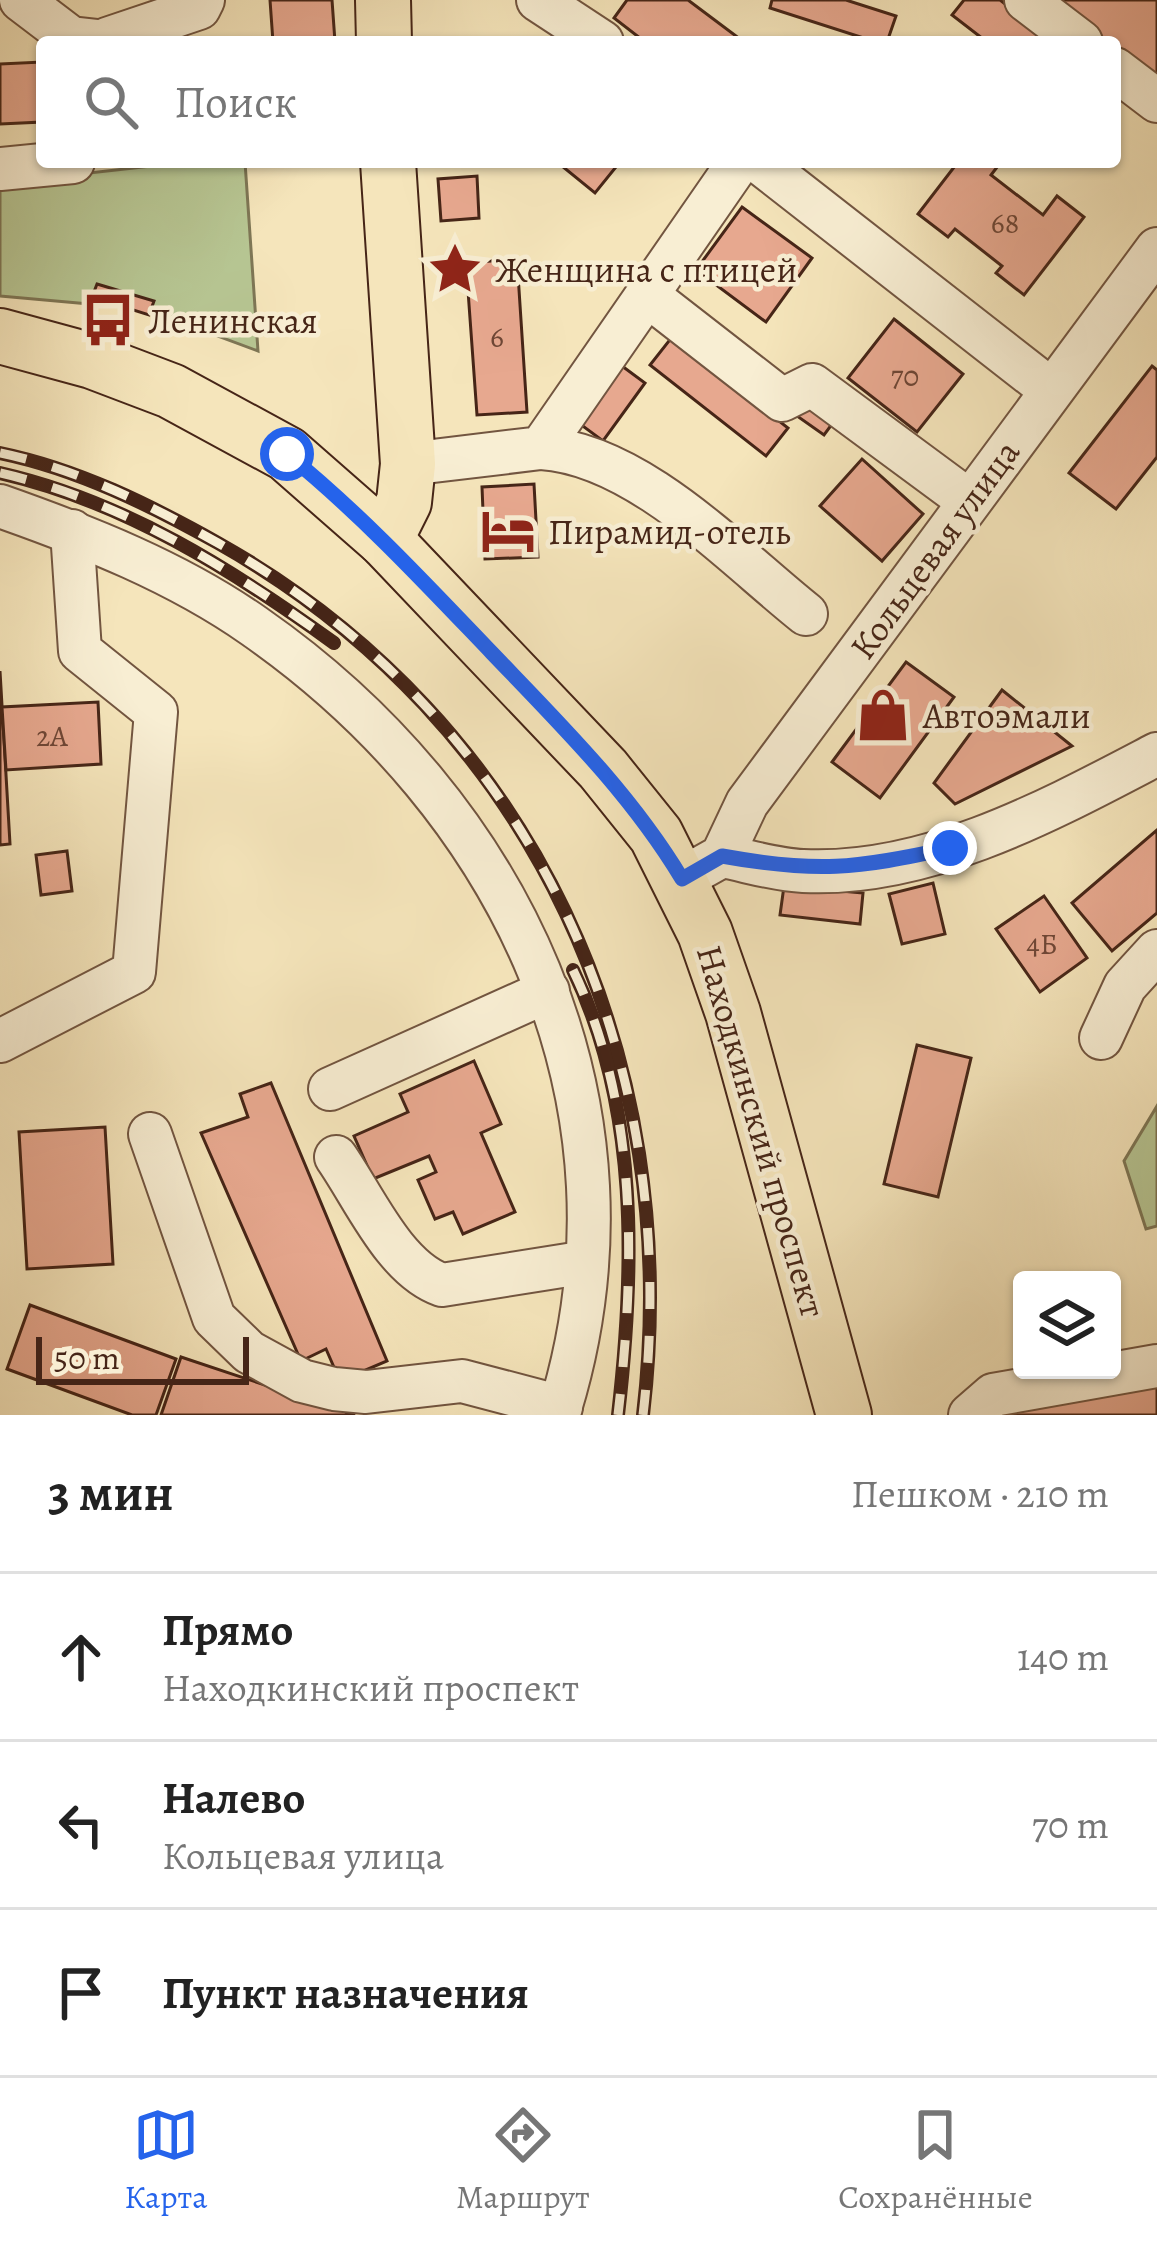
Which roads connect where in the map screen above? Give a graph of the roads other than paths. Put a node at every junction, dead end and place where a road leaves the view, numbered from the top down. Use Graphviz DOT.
graph roads {
  1 [pos="21,0"];
  2 [pos="202,0"];
  3 [pos="383,0"];
  4 [pos="538,0"];
  5 [pos="1026,0"];
  6 [pos="68,36"];
  7 [pos="123,36"];
  8 [pos="384,36"];
  9 [pos="593,36"];
  10 [pos="1073,36"];
  11 [pos="1121,74"];
  12 [pos="1157,101"];
  13 [pos="36,166"];
  14 [pos="388,168"];
  15 [pos="735,168"];
  16 [pos="767,168"];
  17 [pos="0,169"];
  18 [pos="1157,249"];
  19 [pos="646,295"];
  20 [pos="0,336"];
  21 [pos="1051,390"];
  22 [pos="541,448"];
  23 [pos="408,464"];
  24 [pos="969,501"];
  25 [pos="0,506"];
  26 [pos="72,531"];
  27 [pos="386,540"];
  28 [pos="806,614"];
  29 [pos="1157,754"];
  30 [pos="702,867"];
  31 [pos="1157,952"];
  32 [pos="548,991"];
  33 [pos="1101,1038"];
  34 [pos="0,1041"];
  35 [pos="330,1089"];
  36 [pos="150,1134"];
  37 [pos="336,1156"];
  38 [pos="587,1262"];
  39 [pos="1157,1366"];
  40 [pos="560,1411"];
  41 [pos="844,1415"];
  42 [pos="970,1415"];
  1 -- 6 [label="street"];
  2 -- 7 [label="street"];
  3 -- 8 [label="main road"];
  4 -- 9 [label="street"];
  5 -- 10 [label="street"];
  11 -- 12 [label="street"];
  13 -- 17 [label="street"];
  14 -- 23 [label="main road"];
  15 -- 19 [label="street"];
  16 -- 21 [label="street"];
  18 -- 21 [label="street, Кольцевая улица"];
  19 -- 22 [label="street"];
  19 -- 24 [label="street"];
  20 -- 27 [label="main road, Находкинский проспект"];
  21 -- 24 [label="street, Кольцевая улица"];
  22 -- 23 [label="street"];
  22 -- 28 [label="street"];
  23 -- 27 [label="main road"];
  24 -- 30 [label="street, Кольцевая улица"];
  25 -- 26 [label="street"];
  26 -- 32 [label="street"];
  26 -- 34 [label="street"];
  27 -- 30 [label="main road, Находкинский проспект"];
  29 -- 30 [label="street"];
  30 -- 41 [label="main road, Находкинский проспект"];
  31 -- 33 [label="street"];
  32 -- 35 [label="street"];
  32 -- 38 [label="street"];
  36 -- 40 [label="street"];
  37 -- 38 [label="street"];
  38 -- 40 [label="street"];
  39 -- 42 [label="street"];
}
